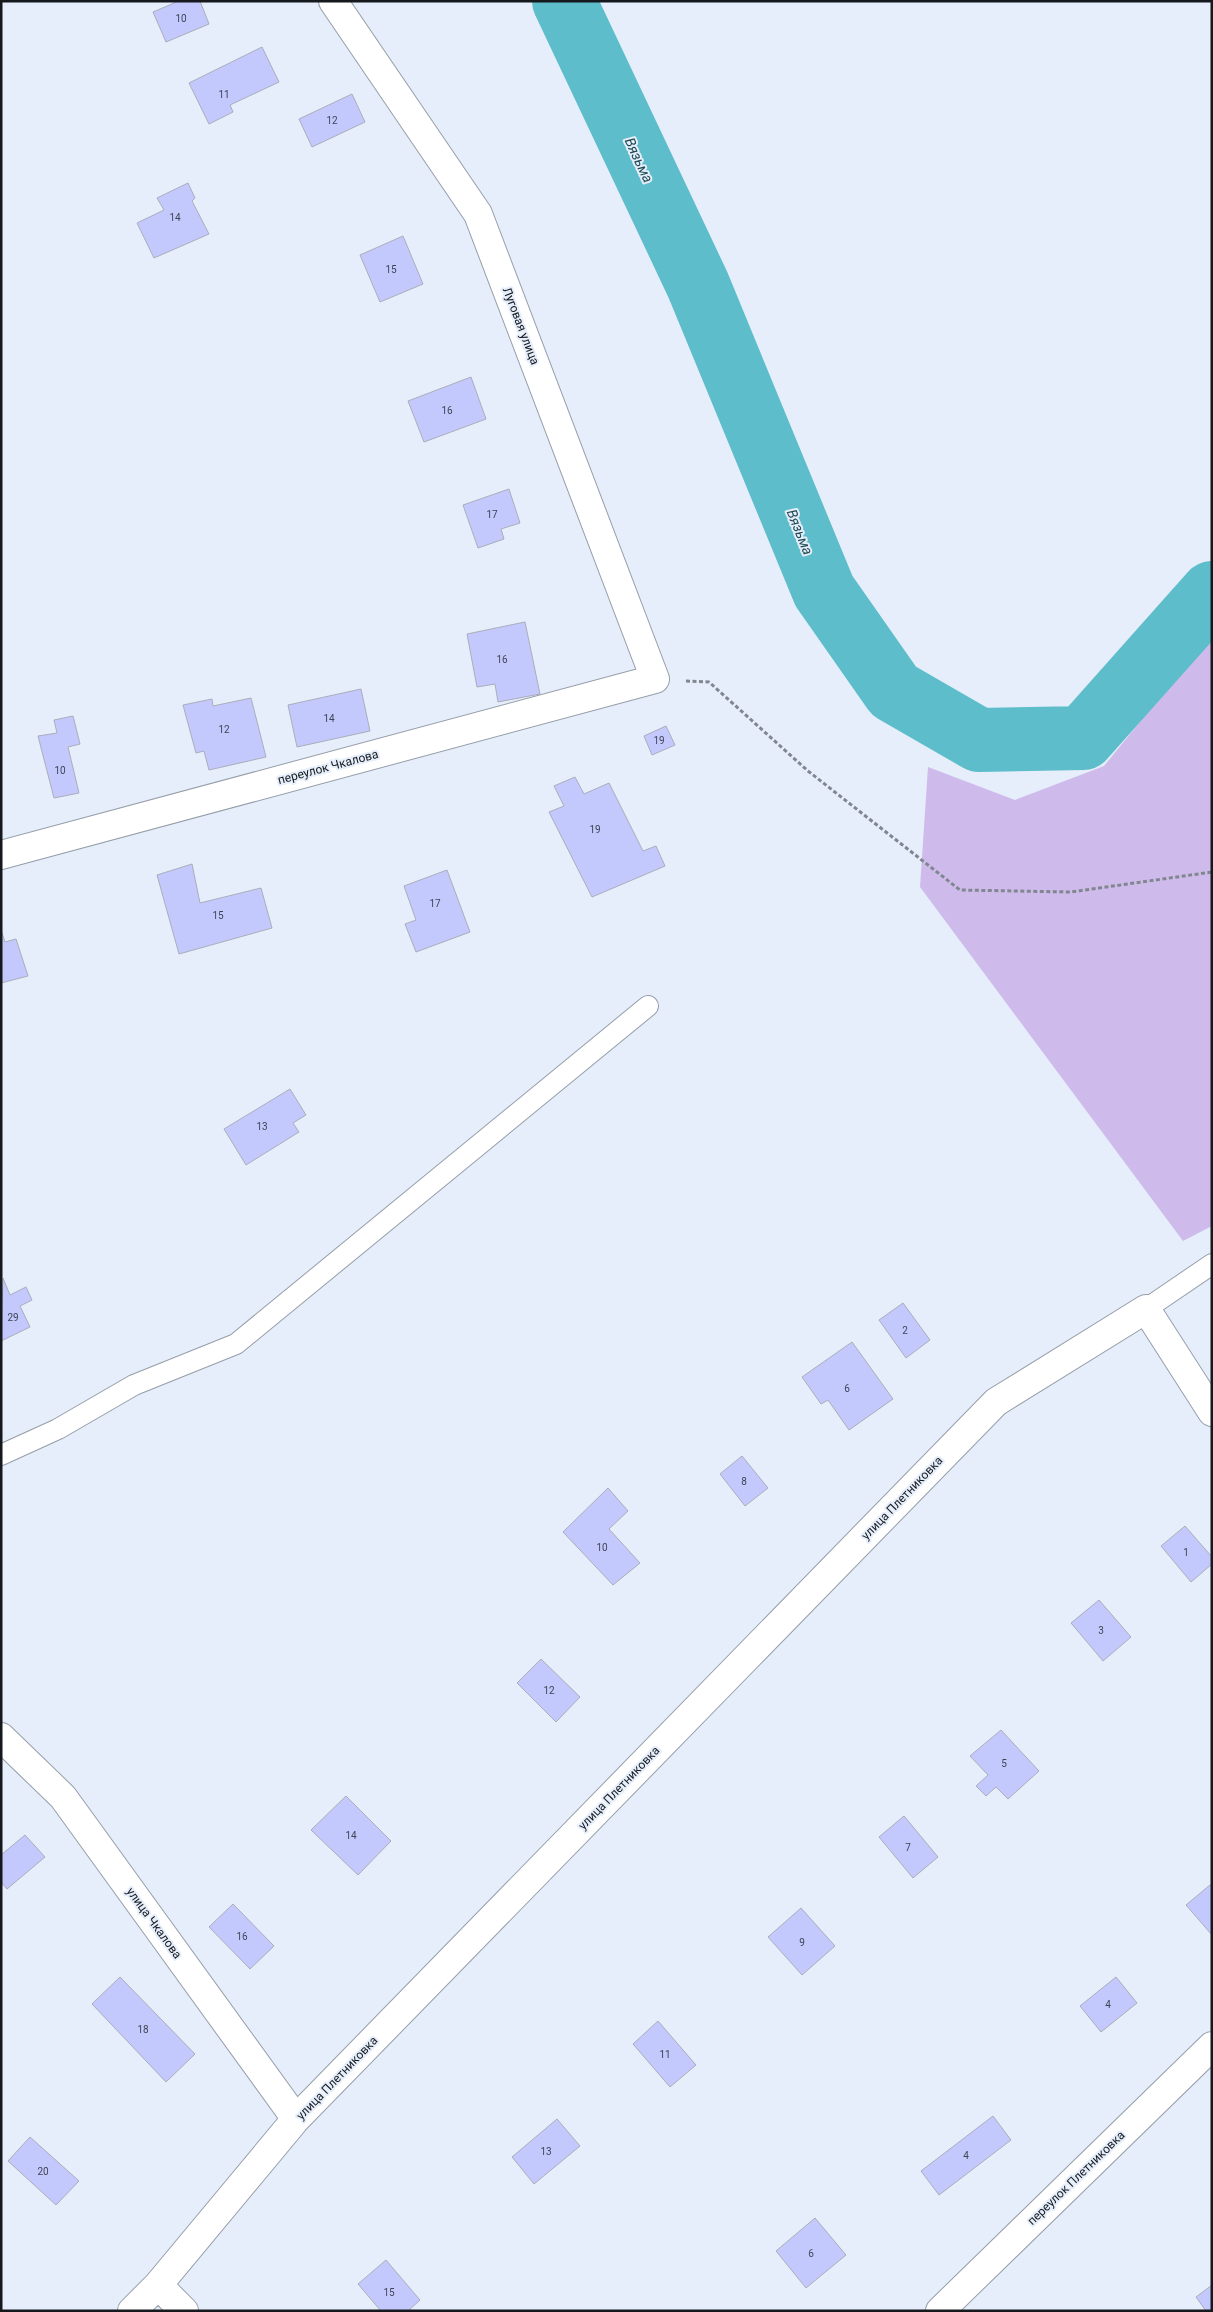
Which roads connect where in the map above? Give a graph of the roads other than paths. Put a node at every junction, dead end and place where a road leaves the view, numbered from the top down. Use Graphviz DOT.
graph roads {
  1 [pos="333,1"];
  2 [pos="655,679"];
  3 [pos="1,855"];
  4 [pos="648,1006"];
  5 [pos="1212,1264"];
  6 [pos="1146,1309"];
  7 [pos="1212,1412"];
  8 [pos="1,1455"];
  9 [pos="1,1737"];
  10 [pos="1212,2046"];
  11 [pos="296,2119"];
  12 [pos="158,2285"];
  13 [pos="132,2311"];
  14 [pos="184,2311"];
  15 [pos="940,2311"];
  1 -- 2 [label="street, Луговая улица"];
  2 -- 3 [label="street, переулок Чкалова"];
  4 -- 8 [label="lane"];
  5 -- 6 [label="lane"];
  6 -- 7 [label="street"];
  6 -- 11 [label="street, улица Плетниковка"];
  9 -- 11 [label="street, улица Чкалова"];
  10 -- 15 [label="street, переулок Плетниковка"];
  11 -- 12 [label="street, улица Плетниковка"];
  12 -- 13 [label="street, улица Плетниковка"];
  12 -- 14 [label="street"];
}
